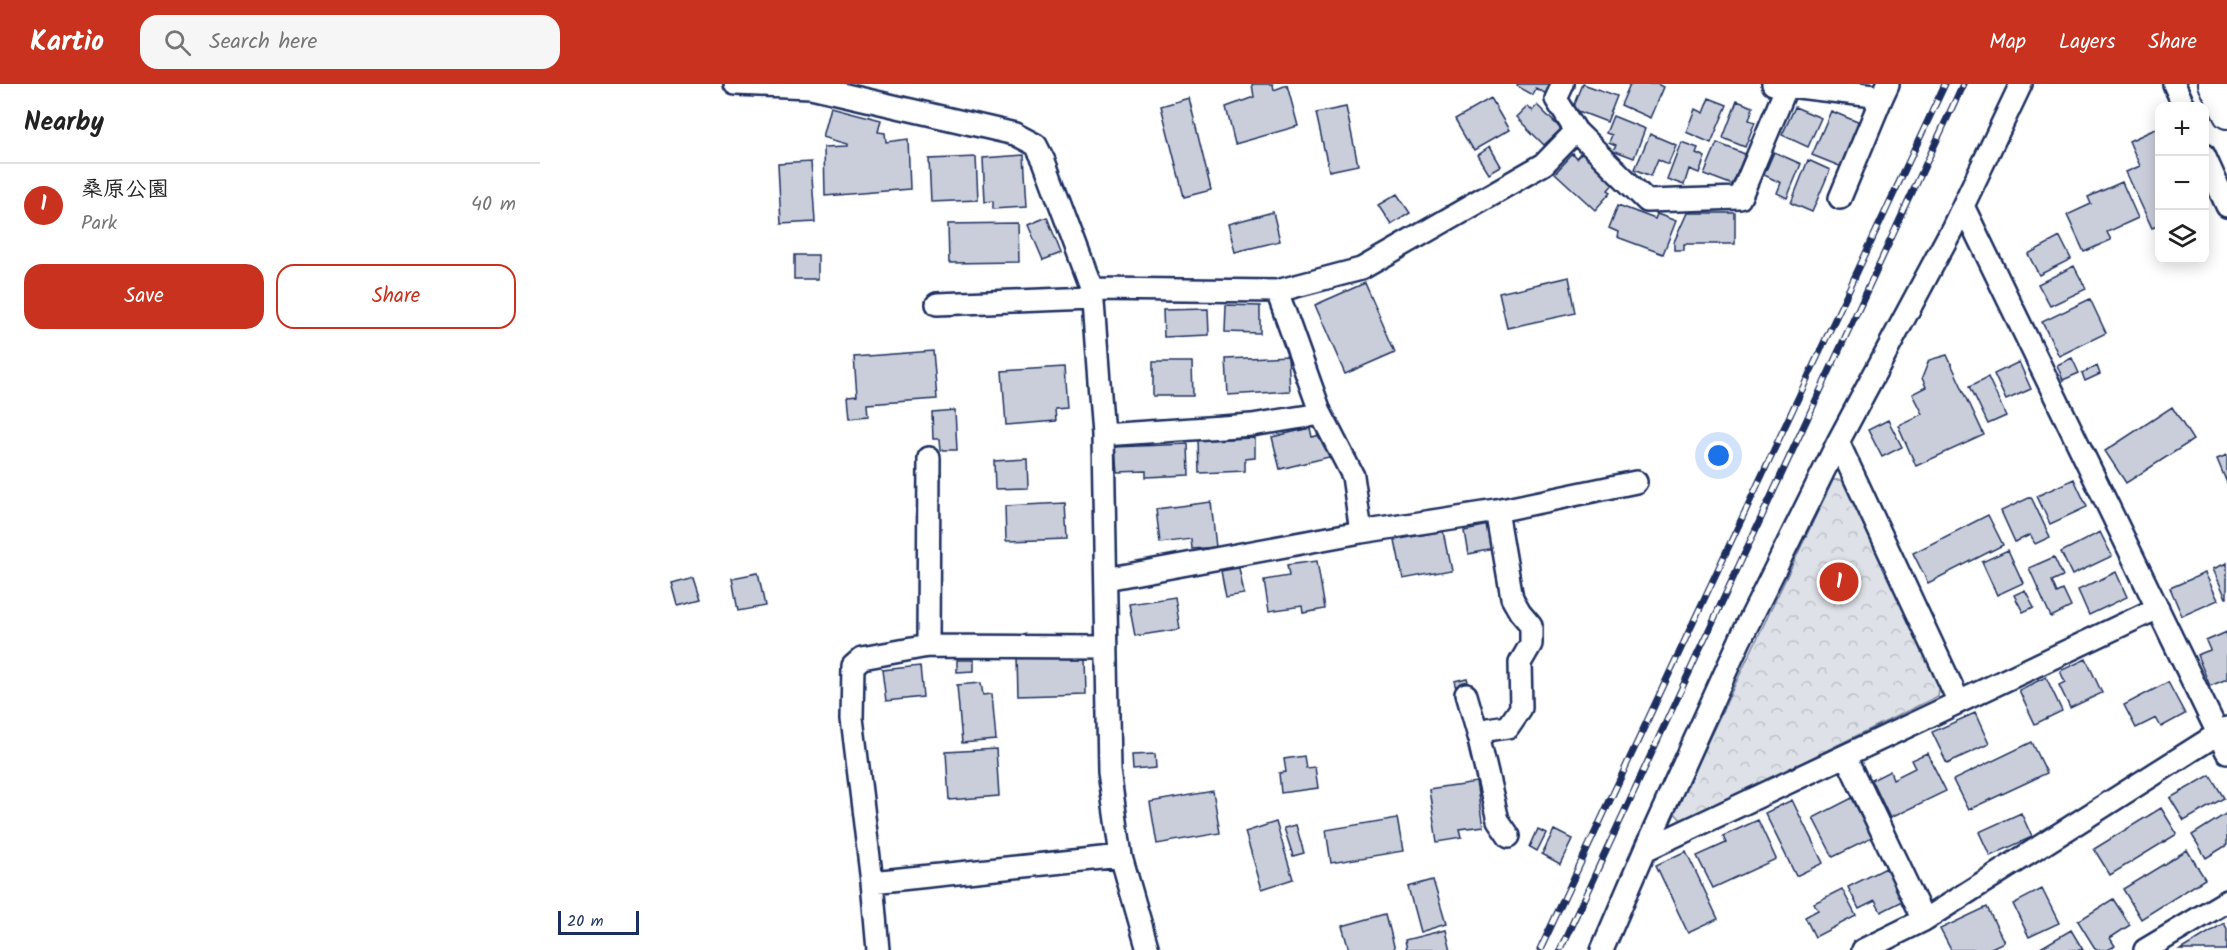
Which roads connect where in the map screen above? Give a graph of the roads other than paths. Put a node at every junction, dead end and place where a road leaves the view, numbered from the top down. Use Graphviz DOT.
graph roads {
  1 [pos="735,84"];
  2 [pos="1563,84"];
  3 [pos="2021,84"];
  4 [pos="2174,84"];
  5 [pos="2212,84"];
  6 [pos="1780,85"];
  7 [pos="1885,91"];
  8 [pos="878,92"];
  9 [pos="2182,102"];
  10 [pos="2227,115"];
  11 [pos="1576,131"];
  12 [pos="2206,156"];
  13 [pos="1840,198"];
  14 [pos="1963,206"];
  15 [pos="2227,206"];
  16 [pos="1277,291"];
  17 [pos="1092,294"];
  18 [pos="937,304"];
  19 [pos="1320,414"];
  20 [pos="1103,435"];
  21 [pos="1838,442"];
  22 [pos="929,458"];
  23 [pos="1636,482"];
  24 [pos="1497,511"];
  25 [pos="1360,532"];
  26 [pos="1106,579"];
  27 [pos="2158,608"];
  28 [pos="928,646"];
  29 [pos="1107,647"];
  30 [pos="1466,695"];
  31 [pos="1959,702"];
  32 [pos="2224,738"];
  33 [pos="1479,740"];
  34 [pos="1846,756"];
  35 [pos="1509,836"];
  36 [pos="1645,850"];
  37 [pos="1121,856"];
  38 [pos="872,882"];
  39 [pos="2227,901"];
  40 [pos="1924,920"];
  41 [pos="878,950"];
  42 [pos="1148,950"];
  43 [pos="1602,950"];
  44 [pos="1863,950"];
  45 [pos="2145,950"];
  1 -- 8 [label="street"];
  2 -- 11 [label="street"];
  3 -- 14 [label="street"];
  4 -- 9 [label="street"];
  5 -- 10 [label="street"];
  6 -- 7 [label="street"];
  6 -- 11 [label="street"];
  7 -- 13 [label="street"];
  8 -- 17 [label="street"];
  11 -- 16 [label="street"];
  12 -- 15 [label="street"];
  14 -- 21 [label="street"];
  14 -- 27 [label="street"];
  16 -- 17 [label="street"];
  16 -- 19 [label="street"];
  17 -- 18 [label="street"];
  17 -- 20 [label="street"];
  19 -- 20 [label="street"];
  19 -- 25 [label="street"];
  20 -- 26 [label="street"];
  21 -- 31 [label="street"];
  21 -- 36 [label="street"];
  22 -- 28 [label="street"];
  23 -- 24 [label="street"];
  24 -- 25 [label="street"];
  24 -- 33 [label="street"];
  25 -- 26 [label="street"];
  26 -- 29 [label="street"];
  27 -- 31 [label="street"];
  27 -- 32 [label="street"];
  28 -- 29 [label="street"];
  28 -- 38 [label="street"];
  29 -- 37 [label="street"];
  30 -- 33 [label="street"];
  31 -- 34 [label="street"];
  32 -- 40 [label="street"];
  33 -- 35 [label="street"];
  34 -- 36 [label="street"];
  34 -- 40 [label="street"];
  36 -- 43 [label="street"];
  37 -- 38 [label="street"];
  37 -- 42 [label="street"];
  38 -- 41 [label="street"];
  39 -- 45 [label="street"];
  40 -- 44 [label="street"];
}
